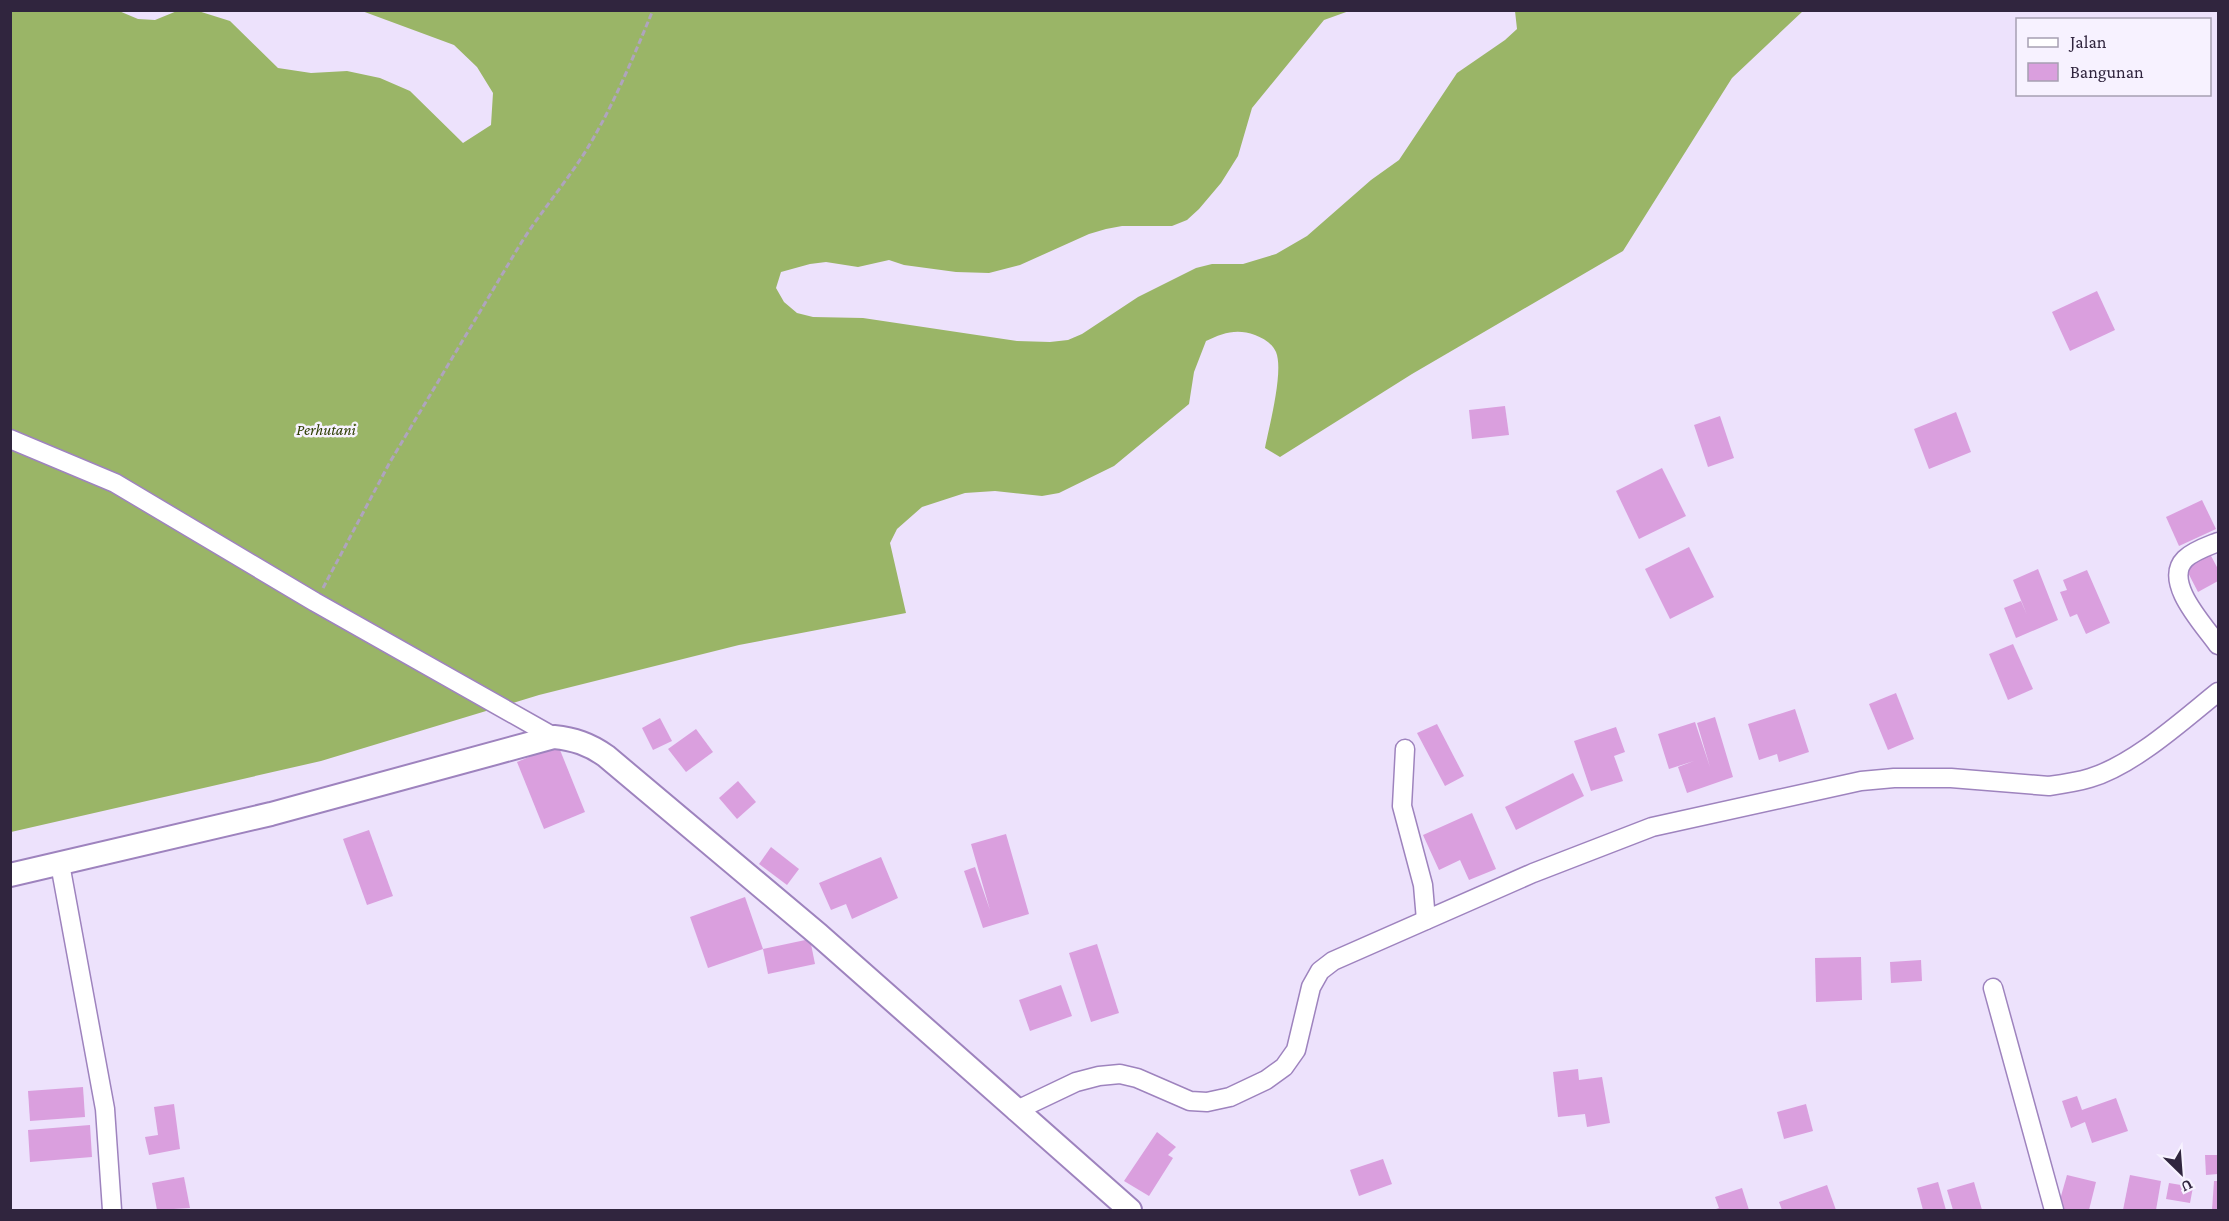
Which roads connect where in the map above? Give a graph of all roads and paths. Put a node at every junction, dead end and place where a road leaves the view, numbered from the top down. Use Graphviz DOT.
graph roads {
  1 [pos="653,10"];
  2 [pos="10,439"];
  3 [pos="2218,542"];
  4 [pos="315,602"];
  5 [pos="2218,645"];
  6 [pos="2218,692"];
  7 [pos="554,737"];
  8 [pos="1405,749"];
  9 [pos="60,864"];
  10 [pos="10,875"];
  11 [pos="1426,920"];
  12 [pos="1992,988"];
  13 [pos="1016,1111"];
  14 [pos="112,1210"];
  15 [pos="1130,1210"];
  16 [pos="2054,1210"];
  1 -- 4 [label="path"];
  2 -- 4 [label="street"];
  3 -- 5 [label="street"];
  4 -- 7 [label="street"];
  6 -- 11 [label="street"];
  7 -- 9 [label="street"];
  7 -- 13 [label="street"];
  8 -- 11 [label="street"];
  9 -- 10 [label="street"];
  9 -- 14 [label="street"];
  11 -- 13 [label="street"];
  12 -- 16 [label="street"];
  13 -- 15 [label="street"];
}
